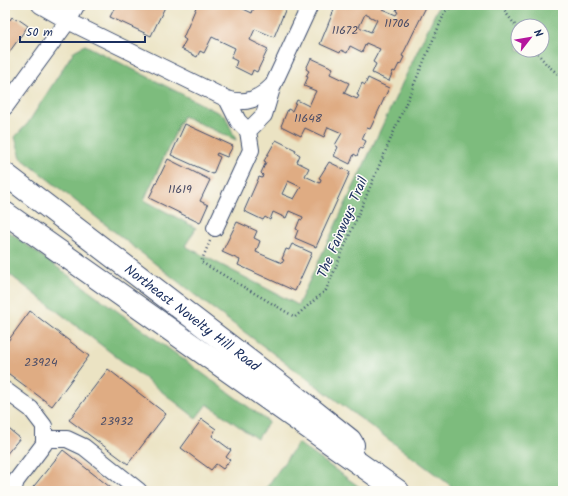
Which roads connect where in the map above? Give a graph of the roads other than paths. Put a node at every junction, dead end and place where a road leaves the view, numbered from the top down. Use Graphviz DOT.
graph roads {
  1 [pos="40,5"];
  2 [pos="77,5"];
  3 [pos="310,5"];
  4 [pos="68,21"];
  5 [pos="273,85"];
  6 [pos="227,99"];
  7 [pos="5,108"];
  8 [pos="248,131"];
  9 [pos="5,174"];
  10 [pos="5,213"];
  11 [pos="215,228"];
  12 [pos="5,390"];
  13 [pos="44,439"];
  14 [pos="370,471"];
  15 [pos="13,491"];
  16 [pos="139,491"];
  17 [pos="398,491"];
  1 -- 4 [label="street"];
  2 -- 4 [label="street"];
  3 -- 5 [label="street"];
  4 -- 6 [label="street"];
  4 -- 7 [label="street"];
  5 -- 6 [label="street"];
  5 -- 8 [label="street"];
  6 -- 8 [label="street"];
  8 -- 11 [label="street"];
  9 -- 14 [label="main road, Northeast Novelty Hill Road"];
  10 -- 14 [label="main road, Northeast Novelty Hill Road"];
  12 -- 13 [label="street"];
  13 -- 15 [label="street"];
  13 -- 16 [label="street"];
  14 -- 17 [label="main road, Northeast Novelty Hill Road"];
}
